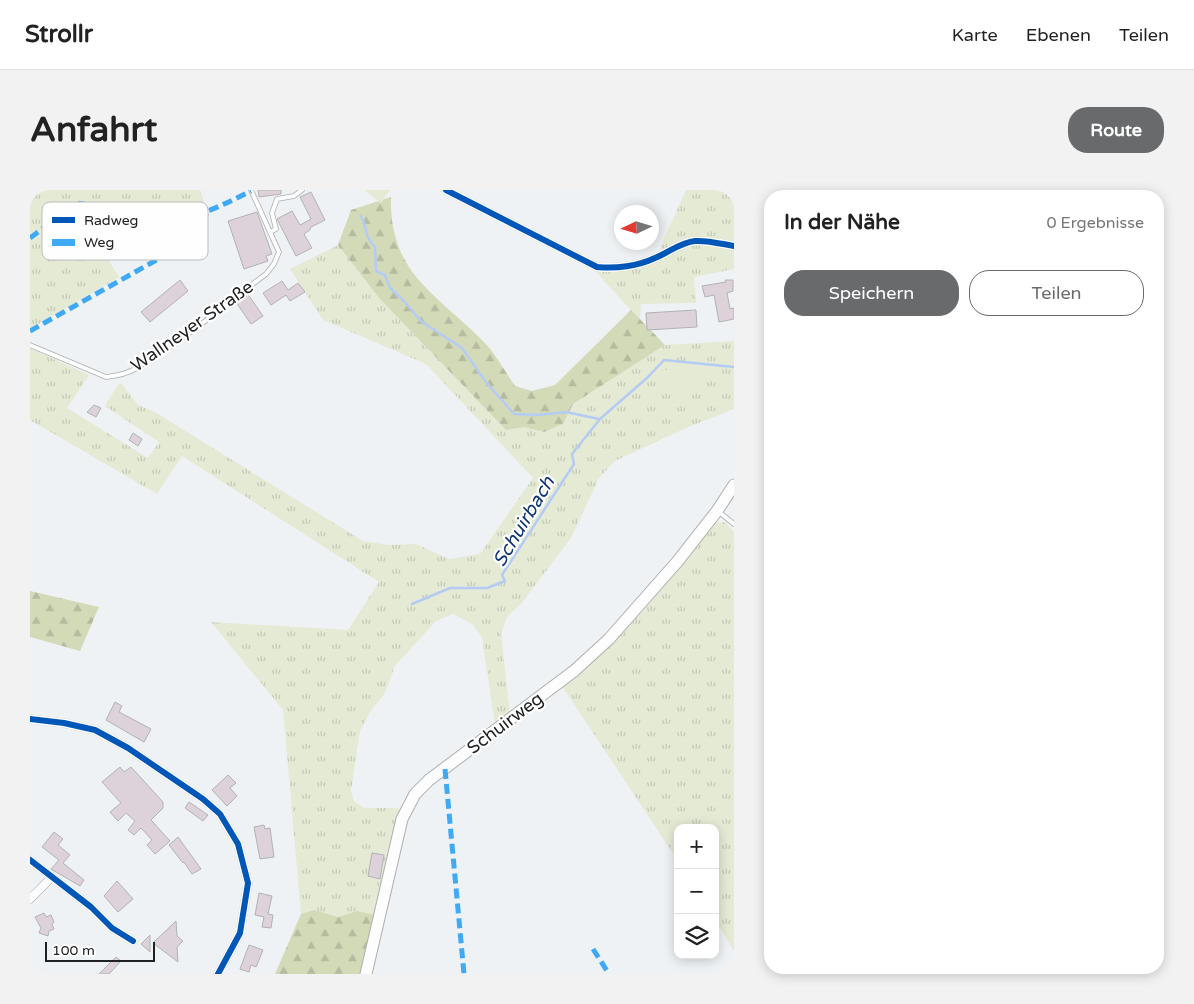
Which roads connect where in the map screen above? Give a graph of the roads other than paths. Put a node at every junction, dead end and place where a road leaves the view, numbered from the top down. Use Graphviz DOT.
graph roads {
  1 [pos="251,190"];
  2 [pos="302,190"];
  3 [pos="446,190"];
  4 [pos="270,232"];
  5 [pos="734,246"];
  6 [pos="30,345"];
  7 [pos="734,485"];
  8 [pos="717,511"];
  9 [pos="734,524"];
  10 [pos="30,719"];
  11 [pos="30,860"];
  12 [pos="52,877"];
  13 [pos="30,900"];
  14 [pos="133,942"];
  15 [pos="218,974"];
  16 [pos="366,974"];
  1 -- 4 [label="lane, Wallneyer Straße"];
  2 -- 4 [label="lane"];
  3 -- 5 [label="street"];
  4 -- 6 [label="lane, Wallneyer Straße"];
  7 -- 8 [label="main road, Schuirweg"];
  8 -- 9 [label="lane"];
  8 -- 16 [label="main road, Schuirweg"];
  10 -- 15 [label="street"];
  11 -- 12 [label="street"];
  12 -- 13 [label="street"];
  12 -- 14 [label="street"];
}
